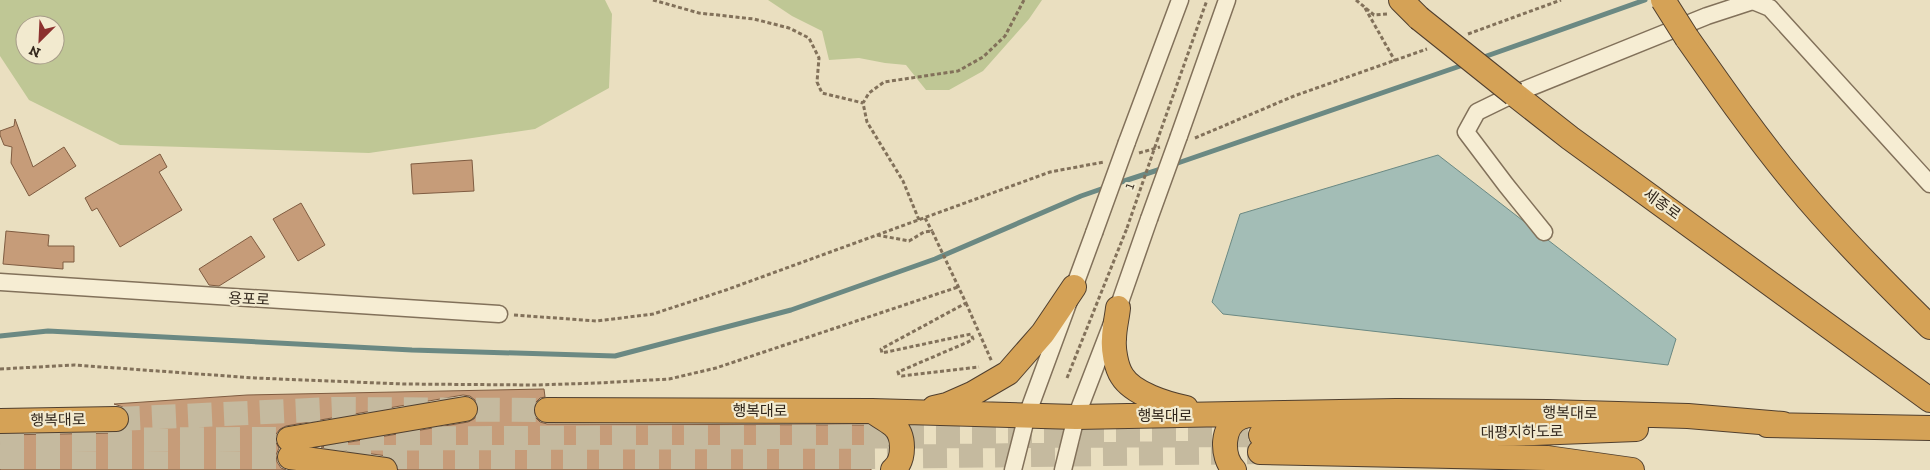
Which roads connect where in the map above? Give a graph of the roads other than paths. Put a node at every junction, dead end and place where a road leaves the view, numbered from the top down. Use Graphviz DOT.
graph roads {
  1 [pos="1180,0"];
  2 [pos="1226,0"];
  3 [pos="1663,0"];
  4 [pos="1398,6"];
  5 [pos="1514,94"];
  6 [pos="1930,184"];
  7 [pos="1544,232"];
  8 [pos="0,282"];
  9 [pos="1074,287"];
  10 [pos="1118,308"];
  11 [pos="499,314"];
  12 [pos="1930,327"];
  13 [pos="1930,399"];
  14 [pos="465,410"];
  15 [pos="546,410"];
  16 [pos="872,411"];
  17 [pos="912,412"];
  18 [pos="1027,415"];
  19 [pos="1227,415"];
  20 [pos="1076,416"];
  21 [pos="116,419"];
  22 [pos="0,421"];
  23 [pos="1930,428"];
  24 [pos="1258,434"];
  25 [pos="385,470"];
  26 [pos="893,470"];
  27 [pos="1013,470"];
  28 [pos="1063,470"];
  29 [pos="1234,470"];
  30 [pos="1632,470"];
  1 -- 9 [label="street, bridge"];
  2 -- 10 [label="street, bridge"];
  3 -- 12 [label="highway, bridge"];
  4 -- 5 [label="highway, 세종로, bridge"];
  5 -- 6 [label="street"];
  5 -- 7 [label="street"];
  5 -- 13 [label="highway, 세종로"];
  8 -- 11 [label="street, 용포로"];
  9 -- 17 [label="highway"];
  9 -- 18 [label="street"];
  10 -- 19 [label="highway"];
  10 -- 20 [label="street"];
  14 -- 25 [label="highway"];
  15 -- 16 [label="highway, 행복대로"];
  16 -- 17 [label="highway, 행복대로"];
  16 -- 26 [label="highway"];
  17 -- 18 [label="highway, 행복대로"];
  18 -- 20 [label="highway, 행복대로"];
  18 -- 27 [label="street"];
  19 -- 20 [label="highway, 행복대로"];
  19 -- 24 [label="highway, 행복대로"];
  20 -- 28 [label="street"];
  21 -- 22 [label="highway, 행복대로"];
  23 -- 24 [label="highway, 대평지하도로"];
  24 -- 29 [label="highway"];
  24 -- 30 [label="highway, 대평지하도로"];
}
